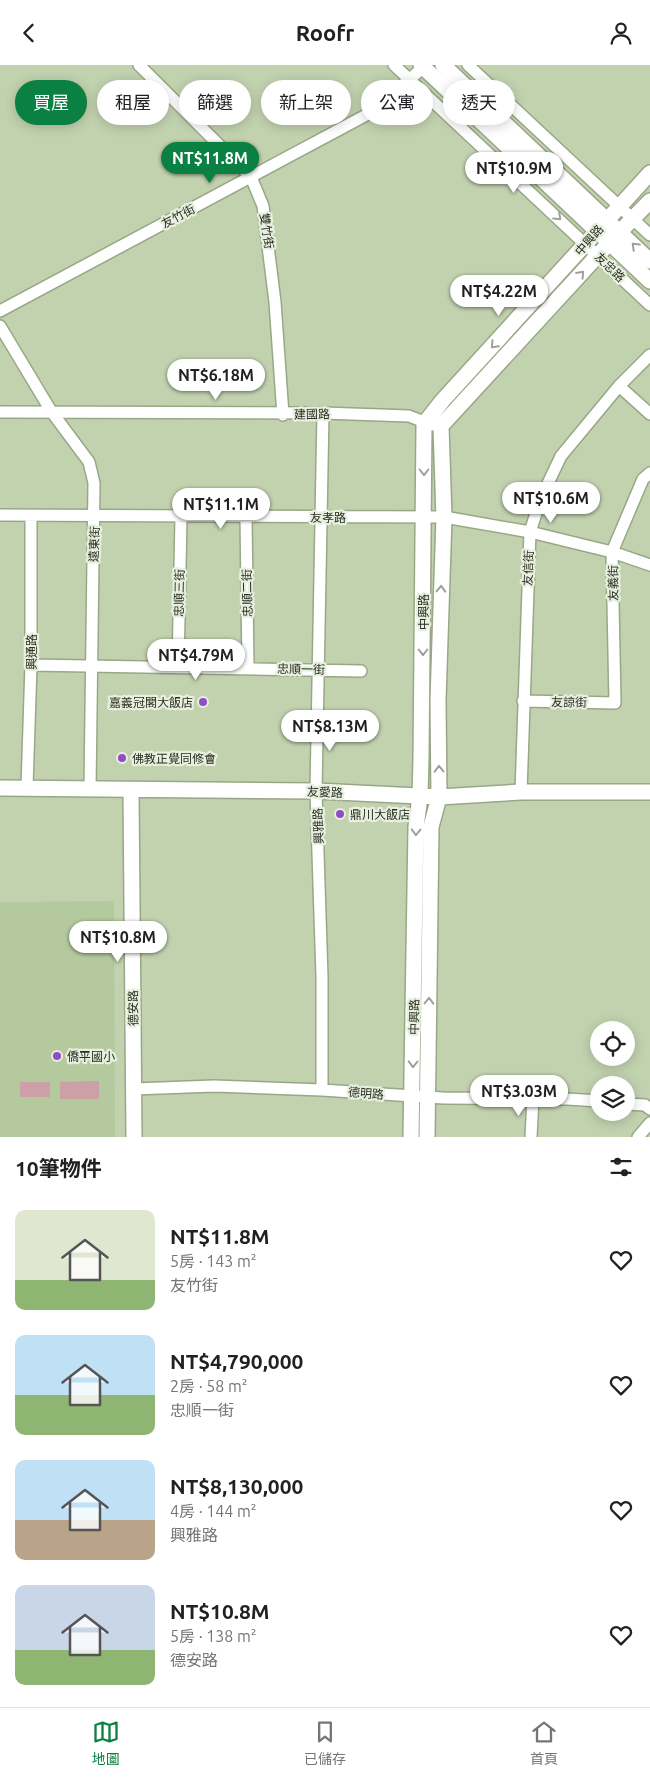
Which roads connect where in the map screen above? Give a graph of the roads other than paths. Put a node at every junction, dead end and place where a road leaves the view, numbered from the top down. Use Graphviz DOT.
graph roads {
  1 [pos="139,65"];
  2 [pos="394,65"];
  3 [pos="443,65"];
  4 [pos="468,65"];
  5 [pos="423,66"];
  6 [pos="410,80"];
  7 [pos="433,101"];
  8 [pos="361,118"];
  9 [pos="650,173"];
  10 [pos="251,177"];
  11 [pos="650,201"];
  12 [pos="618,207"];
  13 [pos="632,219"];
  14 [pos="602,225"];
  15 [pos="650,235"];
  16 [pos="615,237"];
  17 [pos="586,244"];
  18 [pos="598,255"];
  19 [pos="650,261"];
  20 [pos="650,281"];
  21 [pos="650,305"];
  22 [pos="0,311"];
  23 [pos="0,325"];
  24 [pos="650,355"];
  25 [pos="619,386"];
  26 [pos="51,411"];
  27 [pos="0,412"];
  28 [pos="323,413"];
  29 [pos="650,414"];
  30 [pos="283,415"];
  31 [pos="424,424"];
  32 [pos="442,427"];
  33 [pos="650,473"];
  34 [pos="0,515"];
  35 [pos="31,516"];
  36 [pos="94,516"];
  37 [pos="424,516"];
  38 [pos="180,517"];
  39 [pos="246,517"];
  40 [pos="444,517"];
  41 [pos="320,518"];
  42 [pos="530,532"];
  43 [pos="612,552"];
  44 [pos="650,565"];
  45 [pos="31,665"];
  46 [pos="90,665"];
  47 [pos="178,668"];
  48 [pos="248,668"];
  49 [pos="317,668"];
  50 [pos="361,671"];
  51 [pos="523,701"];
  52 [pos="615,703"];
  53 [pos="0,787"];
  54 [pos="27,787"];
  55 [pos="90,789"];
  56 [pos="132,790"];
  57 [pos="316,791"];
  58 [pos="521,792"];
  59 [pos="650,792"];
  60 [pos="420,796"];
  61 [pos="439,797"];
  62 [pos="134,1089"];
  63 [pos="322,1089"];
  64 [pos="420,1097"];
  65 [pos="533,1098"];
  66 [pos="590,1101"];
  67 [pos="635,1104"];
  68 [pos="650,1109"];
  69 [pos="650,1123"];
  70 [pos="134,1137"];
  71 [pos="411,1137"];
  72 [pos="427,1137"];
  73 [pos="532,1137"];
  74 [pos="638,1137"];
  1 -- 10 [label="street, 雙竹街"];
  2 -- 6 [label="street, 友忠路"];
  3 -- 14 [label="street, 友忠路"];
  4 -- 12 [label="street"];
  5 -- 6 [label="street, 友竹街"];
  5 -- 14 [label="street, 友忠路"];
  7 -- 17 [label="street, 友忠路, one-way"];
  8 -- 10 [label="street, 友竹街"];
  9 -- 12 [label="street, 中興路"];
  10 -- 22 [label="street, 友竹街"];
  10 -- 30 [label="street, 雙竹街"];
  11 -- 13 [label="street, 中興路"];
  12 -- 13 [label="street"];
  12 -- 14 [label="street, 中興路"];
  13 -- 15 [label="street"];
  13 -- 16 [label="street, 中興路"];
  14 -- 16 [label="street, 友忠路"];
  14 -- 17 [label="street, 中興路"];
  16 -- 18 [label="street, 中興路"];
  19 -- 16 [label="street, 友忠路, one-way"];
  16 -- 20 [label="street, 友忠路"];
  17 -- 18 [label="street, 友忠路"];
  17 -- 31 [label="street, 中興路, one-way"];
  18 -- 21 [label="street, 友忠路"];
  32 -- 18 [label="street, 中興路, one-way"];
  23 -- 26 [label="street, 遠東街"];
  24 -- 25 [label="street, 友信街"];
  25 -- 29 [label="street"];
  25 -- 42 [label="street, 友信街"];
  26 -- 27 [label="street, 建國路"];
  26 -- 30 [label="street, 建國路"];
  26 -- 36 [label="street, 遠東街"];
  28 -- 30 [label="street, 建國路"];
  28 -- 31 [label="street, 建國路"];
  28 -- 41 [label="street, 興雅路"];
  31 -- 32 [label="street, 建國路"];
  31 -- 37 [label="street, 中興路, one-way"];
  32 -- 40 [label="street, 中興路"];
  33 -- 43 [label="street, 友義街"];
  34 -- 35 [label="street, 友孝路"];
  35 -- 36 [label="street, 友孝路"];
  35 -- 45 [label="street, 興通路"];
  36 -- 38 [label="street, 友孝路"];
  36 -- 46 [label="street, 遠東街"];
  37 -- 40 [label="street, 友孝路"];
  37 -- 41 [label="street, 友孝路"];
  37 -- 60 [label="street, 中興路, one-way"];
  38 -- 39 [label="street, 友孝路"];
  38 -- 47 [label="street, 忠順三街"];
  39 -- 41 [label="street, 友孝路"];
  39 -- 48 [label="street, 忠順二街"];
  40 -- 42 [label="street, 友孝路"];
  61 -- 40 [label="street, 中興路, one-way"];
  41 -- 49 [label="street, 興雅路"];
  42 -- 43 [label="street, 友孝路"];
  42 -- 51 [label="street, 友信街"];
  43 -- 44 [label="street, 友孝路"];
  43 -- 52 [label="street, 友義街"];
  45 -- 46 [label="street, 忠順一街"];
  45 -- 54 [label="street, 興通路"];
  46 -- 47 [label="street, 忠順一街"];
  46 -- 55 [label="street, 遠東街"];
  47 -- 48 [label="street, 忠順一街"];
  48 -- 49 [label="street, 忠順一街"];
  49 -- 50 [label="street, 忠順一街"];
  49 -- 57 [label="street, 興雅路"];
  51 -- 52 [label="street, 友諒街"];
  51 -- 58 [label="street, 友信街"];
  53 -- 54 [label="street, 友愛路"];
  54 -- 55 [label="street, 友愛路"];
  55 -- 56 [label="street, 友愛路"];
  56 -- 57 [label="street, 友愛路"];
  56 -- 62 [label="street, 德安路"];
  57 -- 60 [label="street, 友愛路"];
  57 -- 63 [label="street, 興雅路"];
  58 -- 59 [label="street, 友愛路"];
  58 -- 61 [label="street, 友愛路"];
  60 -- 61 [label="street, 友愛路"];
  60 -- 64 [label="street, 中興路, one-way"];
  64 -- 61 [label="street, 中興路, one-way"];
  62 -- 63 [label="street, 德明路"];
  62 -- 70 [label="street, 德安路"];
  63 -- 64 [label="street, 德明路"];
  64 -- 65 [label="street, 德明路"];
  64 -- 71 [label="street, 中興路"];
  64 -- 72 [label="street, 中興路"];
  65 -- 66 [label="street, 德明路"];
  65 -- 73 [label="street"];
  67 -- 68 [label="street"];
  69 -- 74 [label="street"];
}
